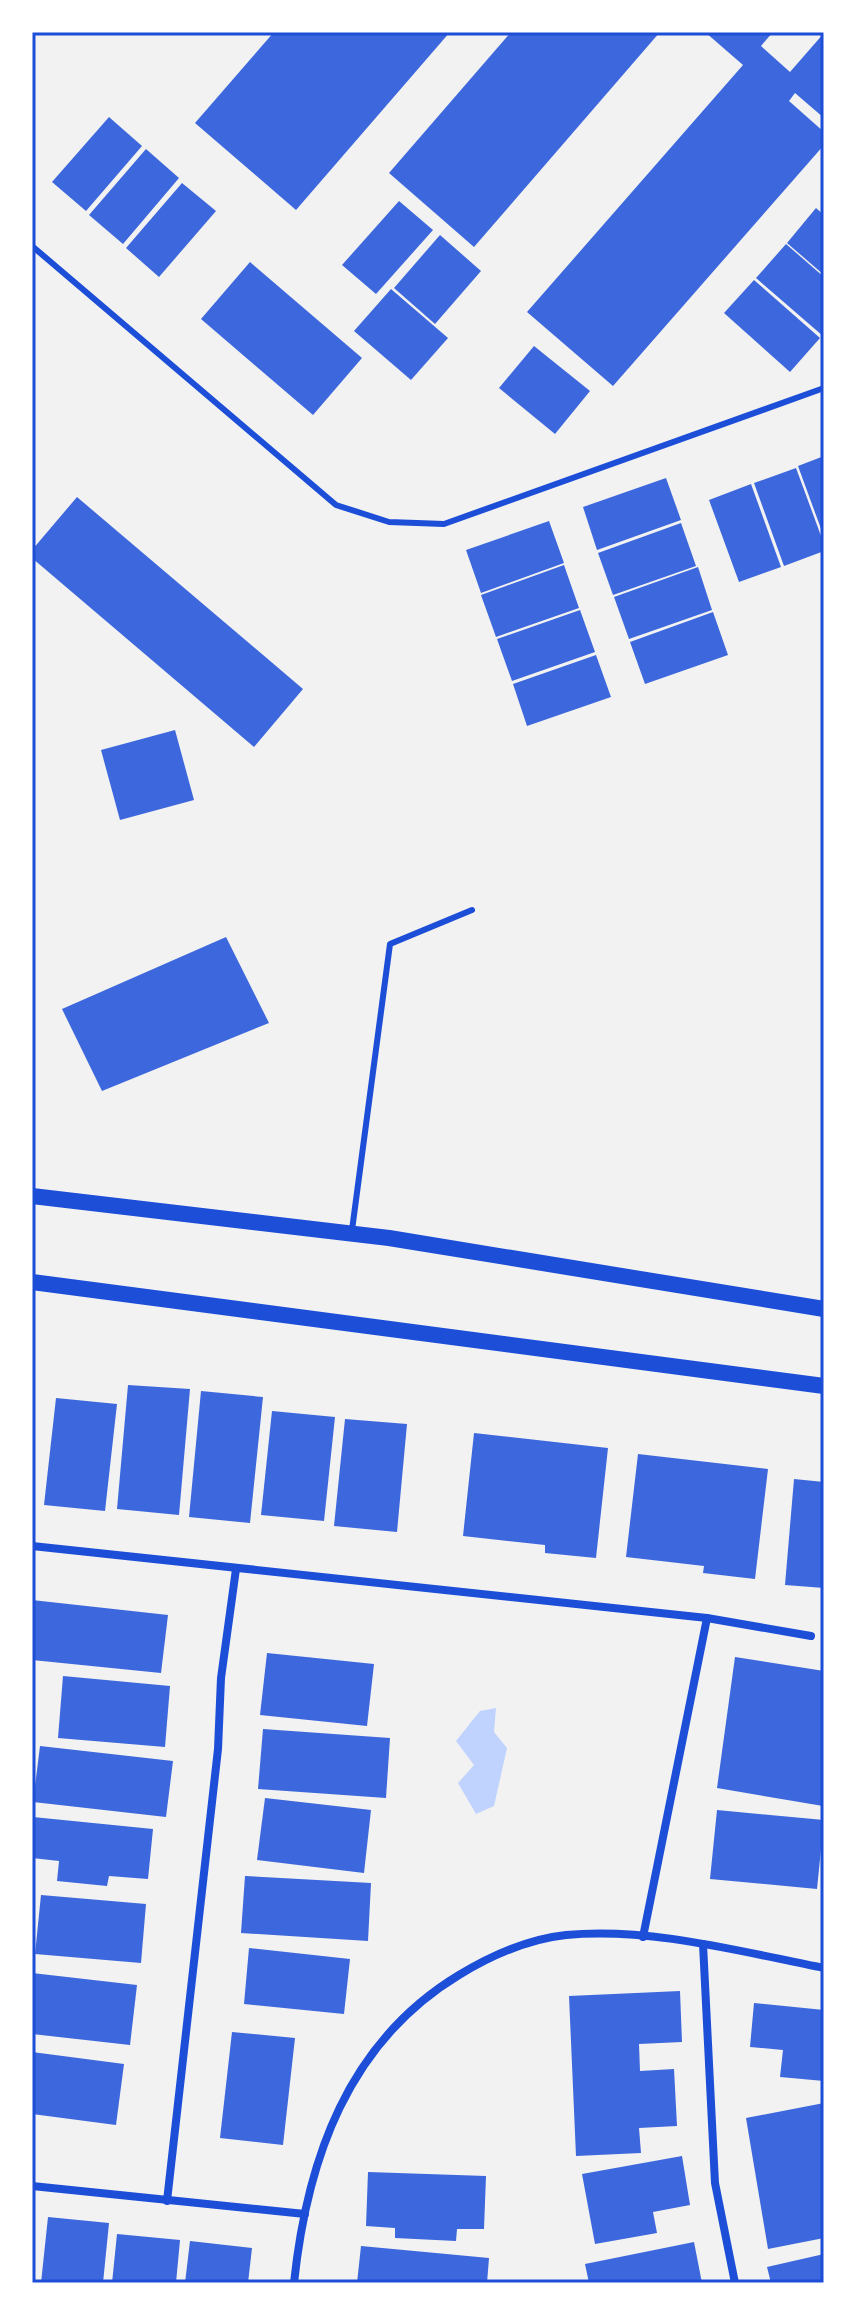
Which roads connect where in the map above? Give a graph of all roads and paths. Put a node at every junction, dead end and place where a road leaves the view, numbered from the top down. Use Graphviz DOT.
graph roads {
  1 [pos="32,246"];
  2 [pos="824,388"];
  3 [pos="472,910"];
  4 [pos="32,1196"];
  5 [pos="351,1234"];
  6 [pos="32,1282"];
  7 [pos="824,1309"];
  8 [pos="824,1386"];
  9 [pos="32,1546"];
  10 [pos="236,1569"];
  11 [pos="707,1618"];
  12 [pos="811,1636"];
  13 [pos="643,1937"];
  14 [pos="703,1944"];
  15 [pos="824,1968"];
  16 [pos="32,2186"];
  17 [pos="167,2201"];
  18 [pos="305,2214"];
  19 [pos="294,2283"];
  20 [pos="735,2283"];
  1 -- 2 [label="lane"];
  3 -- 5 [label="lane"];
  4 -- 5 [label="main road"];
  5 -- 7 [label="main road"];
  6 -- 8 [label="main road"];
  9 -- 10 [label="street"];
  10 -- 11 [label="street"];
  10 -- 17 [label="street"];
  11 -- 12 [label="street"];
  11 -- 13 [label="street"];
  13 -- 14 [label="street"];
  13 -- 18 [label="street"];
  14 -- 15 [label="street"];
  14 -- 20 [label="street"];
  16 -- 17 [label="street"];
  17 -- 18 [label="street"];
  18 -- 19 [label="street"];
}
